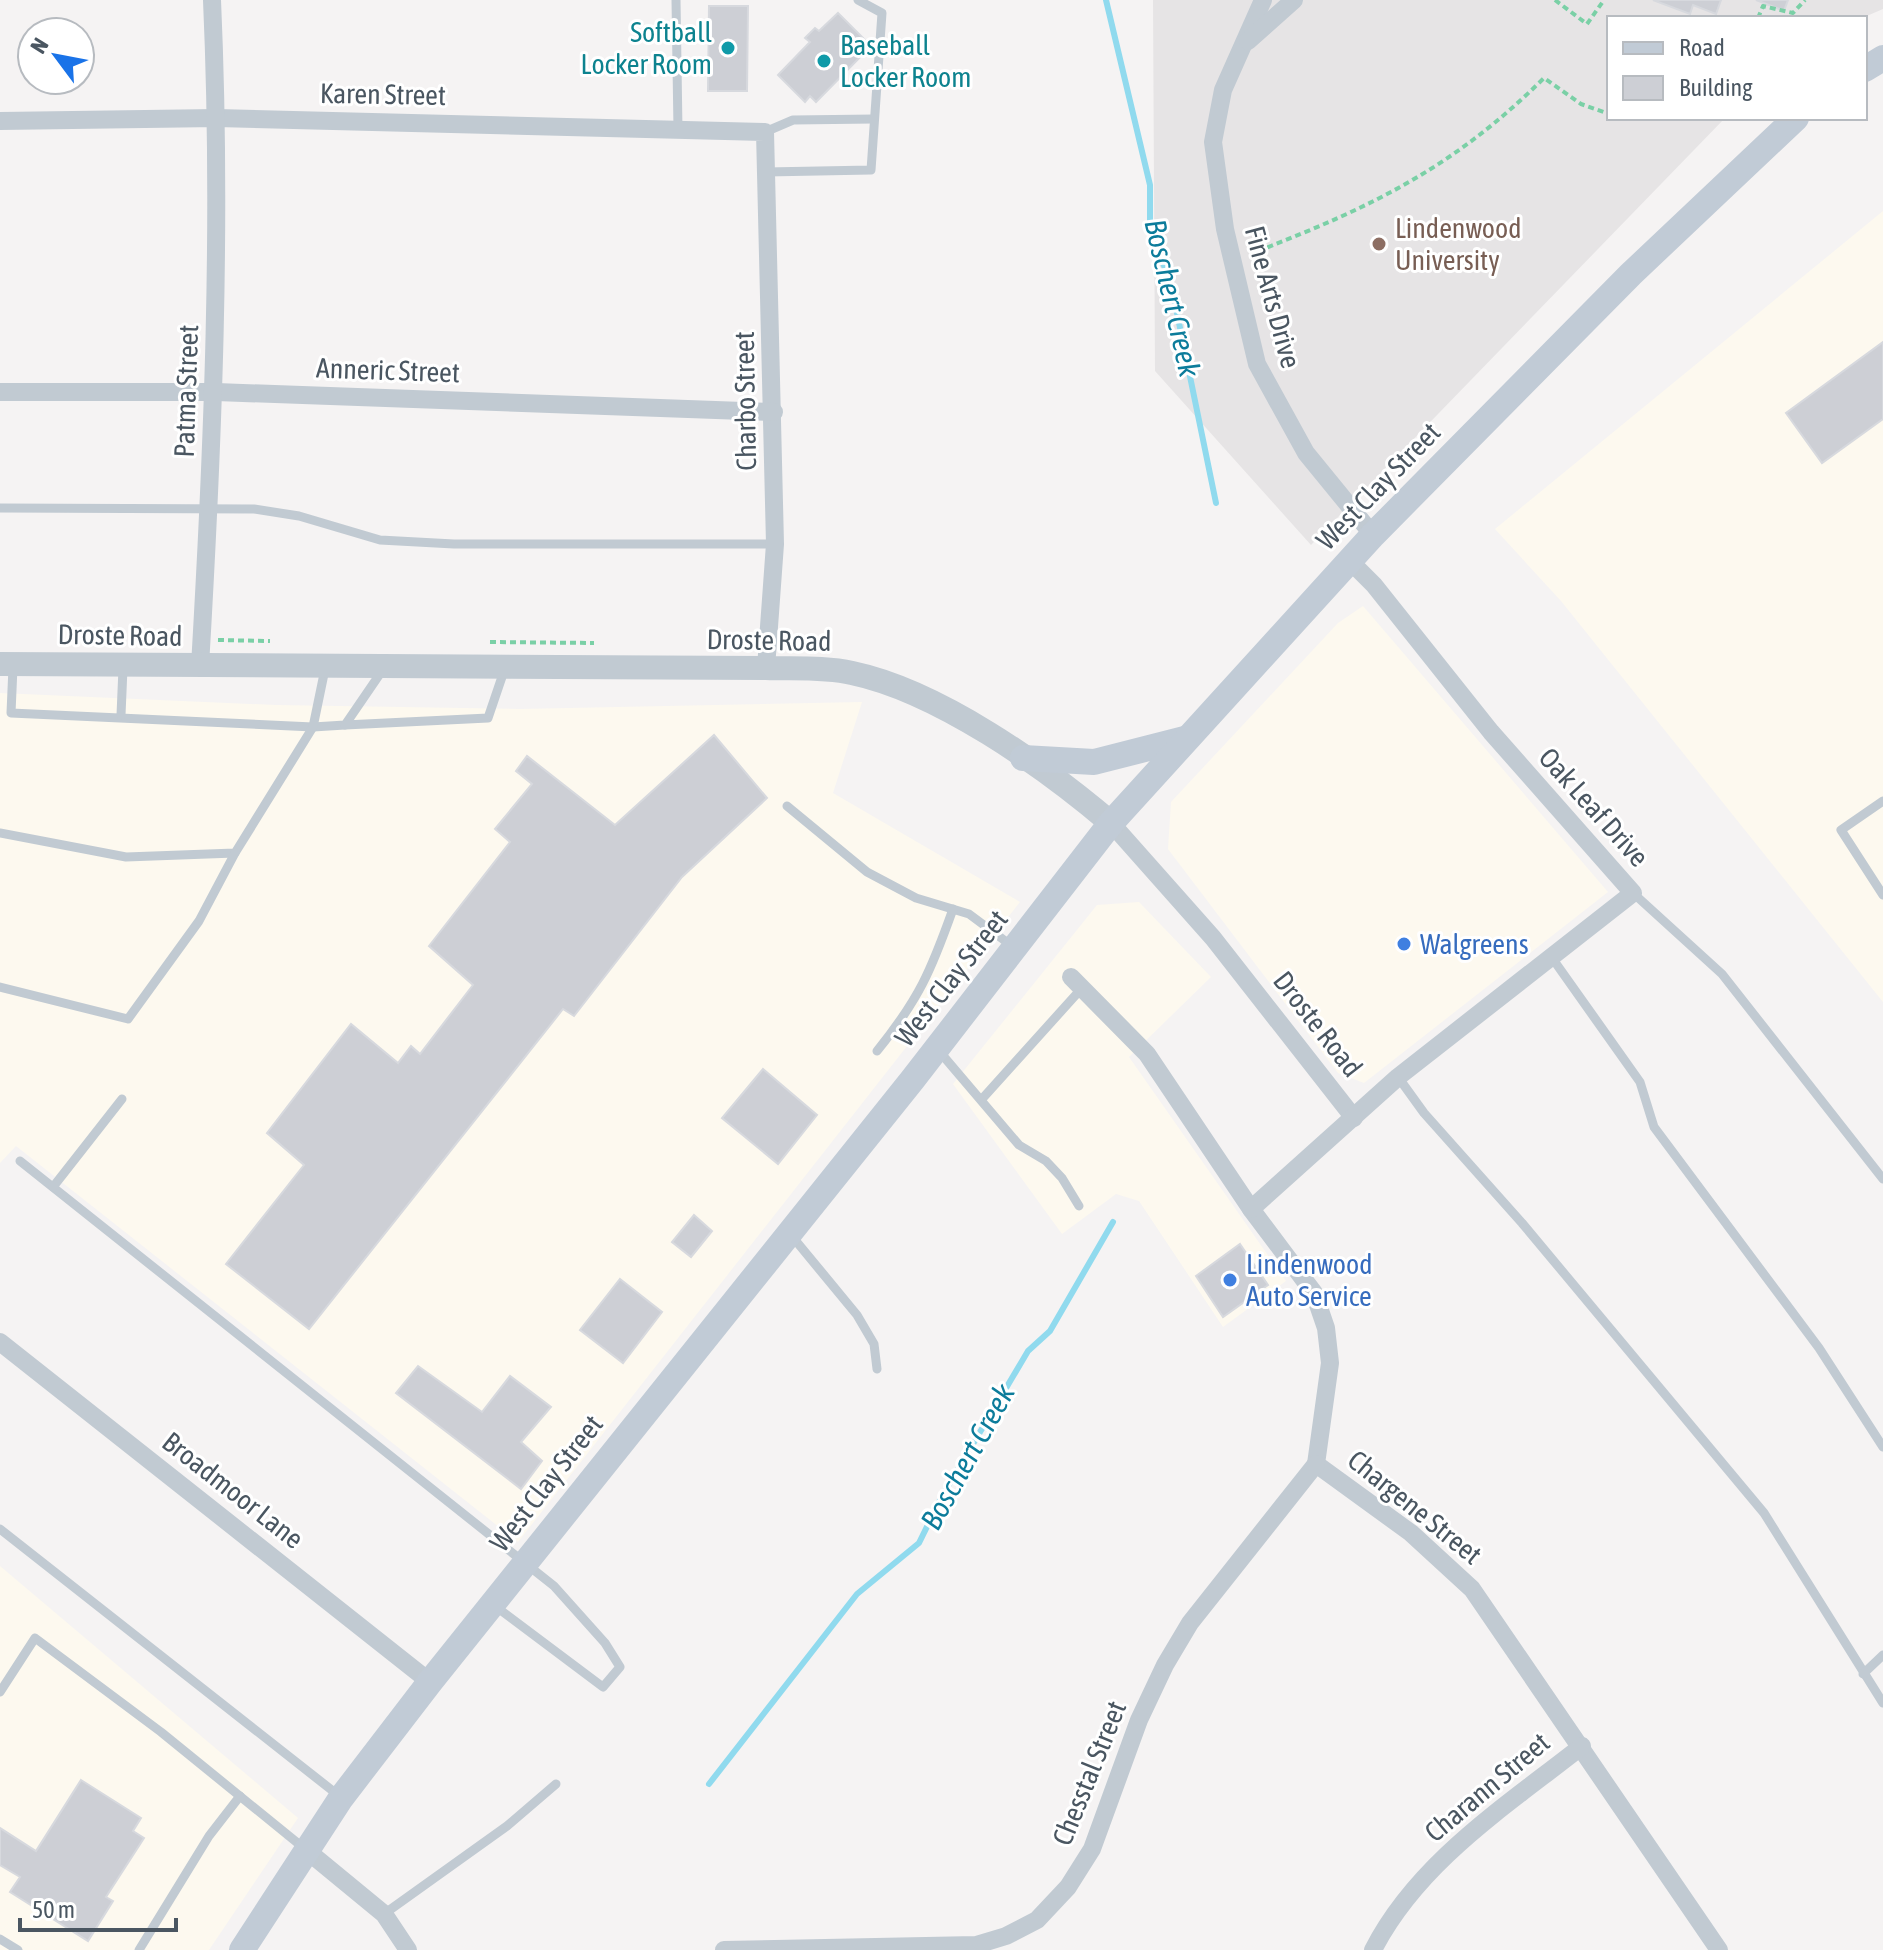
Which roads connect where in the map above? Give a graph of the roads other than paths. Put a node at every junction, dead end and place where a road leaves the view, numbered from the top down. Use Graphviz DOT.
graph roads {
  1 [pos="212,0"];
  2 [pos="676,0"];
  3 [pos="858,0"];
  4 [pos="1263,0"];
  5 [pos="1294,0"];
  6 [pos="1243,45"];
  7 [pos="217,118"];
  8 [pos="874,119"];
  9 [pos="1794,120"];
  10 [pos="0,121"];
  11 [pos="678,130"];
  12 [pos="765,132"];
  13 [pos="766,172"];
  14 [pos="0,392"];
  15 [pos="216,392"];
  16 [pos="774,412"];
  17 [pos="0,508"];
  18 [pos="209,509"];
  19 [pos="1373,535"];
  20 [pos="775,544"];
  21 [pos="1350,561"];
  22 [pos="6,664"];
  23 [pos="123,664"];
  24 [pos="325,665"];
  25 [pos="200,666"];
  26 [pos="386,666"];
  27 [pos="505,668"];
  28 [pos="766,668"];
  29 [pos="121,715"];
  30 [pos="345,725"];
  31 [pos="313,727"];
  32 [pos="1184,739"];
  33 [pos="1023,758"];
  34 [pos="1883,801"];
  35 [pos="787,806"];
  36 [pos="1111,823"];
  37 [pos="0,833"];
  38 [pos="235,853"];
  39 [pos="1633,893"];
  40 [pos="1883,895"];
  41 [pos="953,909"];
  42 [pos="1014,948"];
  43 [pos="1550,955"];
  44 [pos="1076,983"];
  45 [pos="0,987"];
  46 [pos="937,1048"];
  47 [pos="877,1051"];
  48 [pos="1398,1077"];
  49 [pos="122,1099"];
  50 [pos="982,1099"];
  51 [pos="1354,1118"];
  52 [pos="20,1161"];
  53 [pos="1883,1179"];
  54 [pos="53,1187"];
  55 [pos="1079,1206"];
  56 [pos="1251,1209"];
  57 [pos="789,1232"];
  58 [pos="0,1342"];
  59 [pos="877,1369"];
  60 [pos="1883,1447"];
  61 [pos="1316,1464"];
  62 [pos="0,1529"];
  63 [pos="525,1562"];
  64 [pos="492,1604"];
  65 [pos="1883,1655"];
  66 [pos="1863,1674"];
  67 [pos="430,1682"];
  68 [pos="0,1692"];
  69 [pos="1883,1703"];
  70 [pos="1582,1746"];
  71 [pos="556,1784"];
  72 [pos="240,1796"];
  73 [pos="341,1798"];
  74 [pos="305,1849"];
  75 [pos="384,1914"];
  76 [pos="0,1939"];
  77 [pos="18,1950"];
  78 [pos="139,1950"];
  79 [pos="242,1950"];
  80 [pos="408,1950"];
  81 [pos="724,1950"];
  82 [pos="1373,1950"];
  83 [pos="1719,1950"];
  1 -- 7 [label="street, Patma Street"];
  2 -- 11 [label="lane"];
  3 -- 8 [label="lane"];
  4 -- 6 [label="street, Fine Arts Drive"];
  5 -- 6 [label="street, Fine Arts Drive"];
  6 -- 19 [label="street, Fine Arts Drive"];
  7 -- 10 [label="street, Karen Street"];
  7 -- 11 [label="street, Karen Street"];
  7 -- 15 [label="street, Patma Street"];
  8 -- 12 [label="lane"];
  8 -- 13 [label="lane"];
  9 -- 19 [label="main road, West Clay Street"];
  11 -- 12 [label="street, Karen Street"];
  12 -- 13 [label="street, Charbo Street"];
  13 -- 16 [label="street, Charbo Street"];
  14 -- 15 [label="street, Anneric Street"];
  15 -- 16 [label="street, Anneric Street"];
  15 -- 18 [label="street, Patma Street"];
  16 -- 20 [label="street, Charbo Street"];
  17 -- 18 [label="lane"];
  18 -- 20 [label="lane"];
  18 -- 25 [label="street, Patma Street"];
  19 -- 21 [label="main road, West Clay Street"];
  20 -- 28 [label="street, Charbo Street"];
  21 -- 32 [label="main road, West Clay Street"];
  21 -- 39 [label="street, Oak Leaf Drive"];
  22 -- 23 [label="street, Droste Road"];
  22 -- 29 [label="lane"];
  23 -- 25 [label="street, Droste Road"];
  23 -- 29 [label="lane"];
  24 -- 25 [label="street, Droste Road"];
  24 -- 26 [label="street, Droste Road"];
  24 -- 31 [label="lane"];
  26 -- 27 [label="street, Droste Road"];
  26 -- 30 [label="lane"];
  27 -- 28 [label="street, Droste Road"];
  27 -- 30 [label="lane"];
  28 -- 33 [label="street, Droste Road"];
  29 -- 31 [label="lane"];
  30 -- 31 [label="lane"];
  31 -- 38 [label="lane"];
  32 -- 33 [label="main road"];
  32 -- 36 [label="main road, West Clay Street"];
  33 -- 36 [label="street, Droste Road"];
  34 -- 40 [label="lane"];
  35 -- 41 [label="lane"];
  36 -- 42 [label="main road, West Clay Street"];
  36 -- 51 [label="street, Droste Road"];
  37 -- 38 [label="lane"];
  38 -- 45 [label="lane"];
  39 -- 43 [label="street, Oak Leaf Drive"];
  39 -- 53 [label="lane"];
  41 -- 42 [label="lane"];
  41 -- 47 [label="lane"];
  42 -- 46 [label="main road, West Clay Street"];
  43 -- 48 [label="street, Oak Leaf Drive"];
  43 -- 60 [label="lane"];
  44 -- 50 [label="lane"];
  44 -- 56 [label="street, Chargene Street"];
  46 -- 50 [label="lane"];
  46 -- 57 [label="main road, West Clay Street"];
  48 -- 51 [label="street, Oak Leaf Drive"];
  48 -- 66 [label="lane"];
  49 -- 54 [label="lane"];
  50 -- 55 [label="lane"];
  51 -- 56 [label="street, Oak Leaf Drive"];
  52 -- 54 [label="lane"];
  54 -- 63 [label="lane"];
  56 -- 61 [label="street, Chargene Street"];
  57 -- 59 [label="lane"];
  57 -- 63 [label="main road, West Clay Street"];
  58 -- 67 [label="street, Broadmoor Lane"];
  61 -- 70 [label="street, Chargene Street"];
  61 -- 81 [label="street, Chesstal Street"];
  62 -- 73 [label="lane"];
  63 -- 64 [label="main road, West Clay Street"];
  63 -- 64 [label="lane"];
  64 -- 67 [label="main road, West Clay Street"];
  65 -- 66 [label="lane"];
  66 -- 69 [label="lane"];
  67 -- 73 [label="main road, West Clay Street"];
  68 -- 72 [label="lane"];
  70 -- 82 [label="street, Charann Street"];
  70 -- 83 [label="street, Chargene Street"];
  71 -- 75 [label="lane"];
  72 -- 74 [label="lane"];
  72 -- 78 [label="lane"];
  73 -- 74 [label="main road, West Clay Street"];
  74 -- 75 [label="street"];
  74 -- 79 [label="main road, West Clay Street"];
  75 -- 80 [label="street"];
  76 -- 77 [label="lane"];
}
